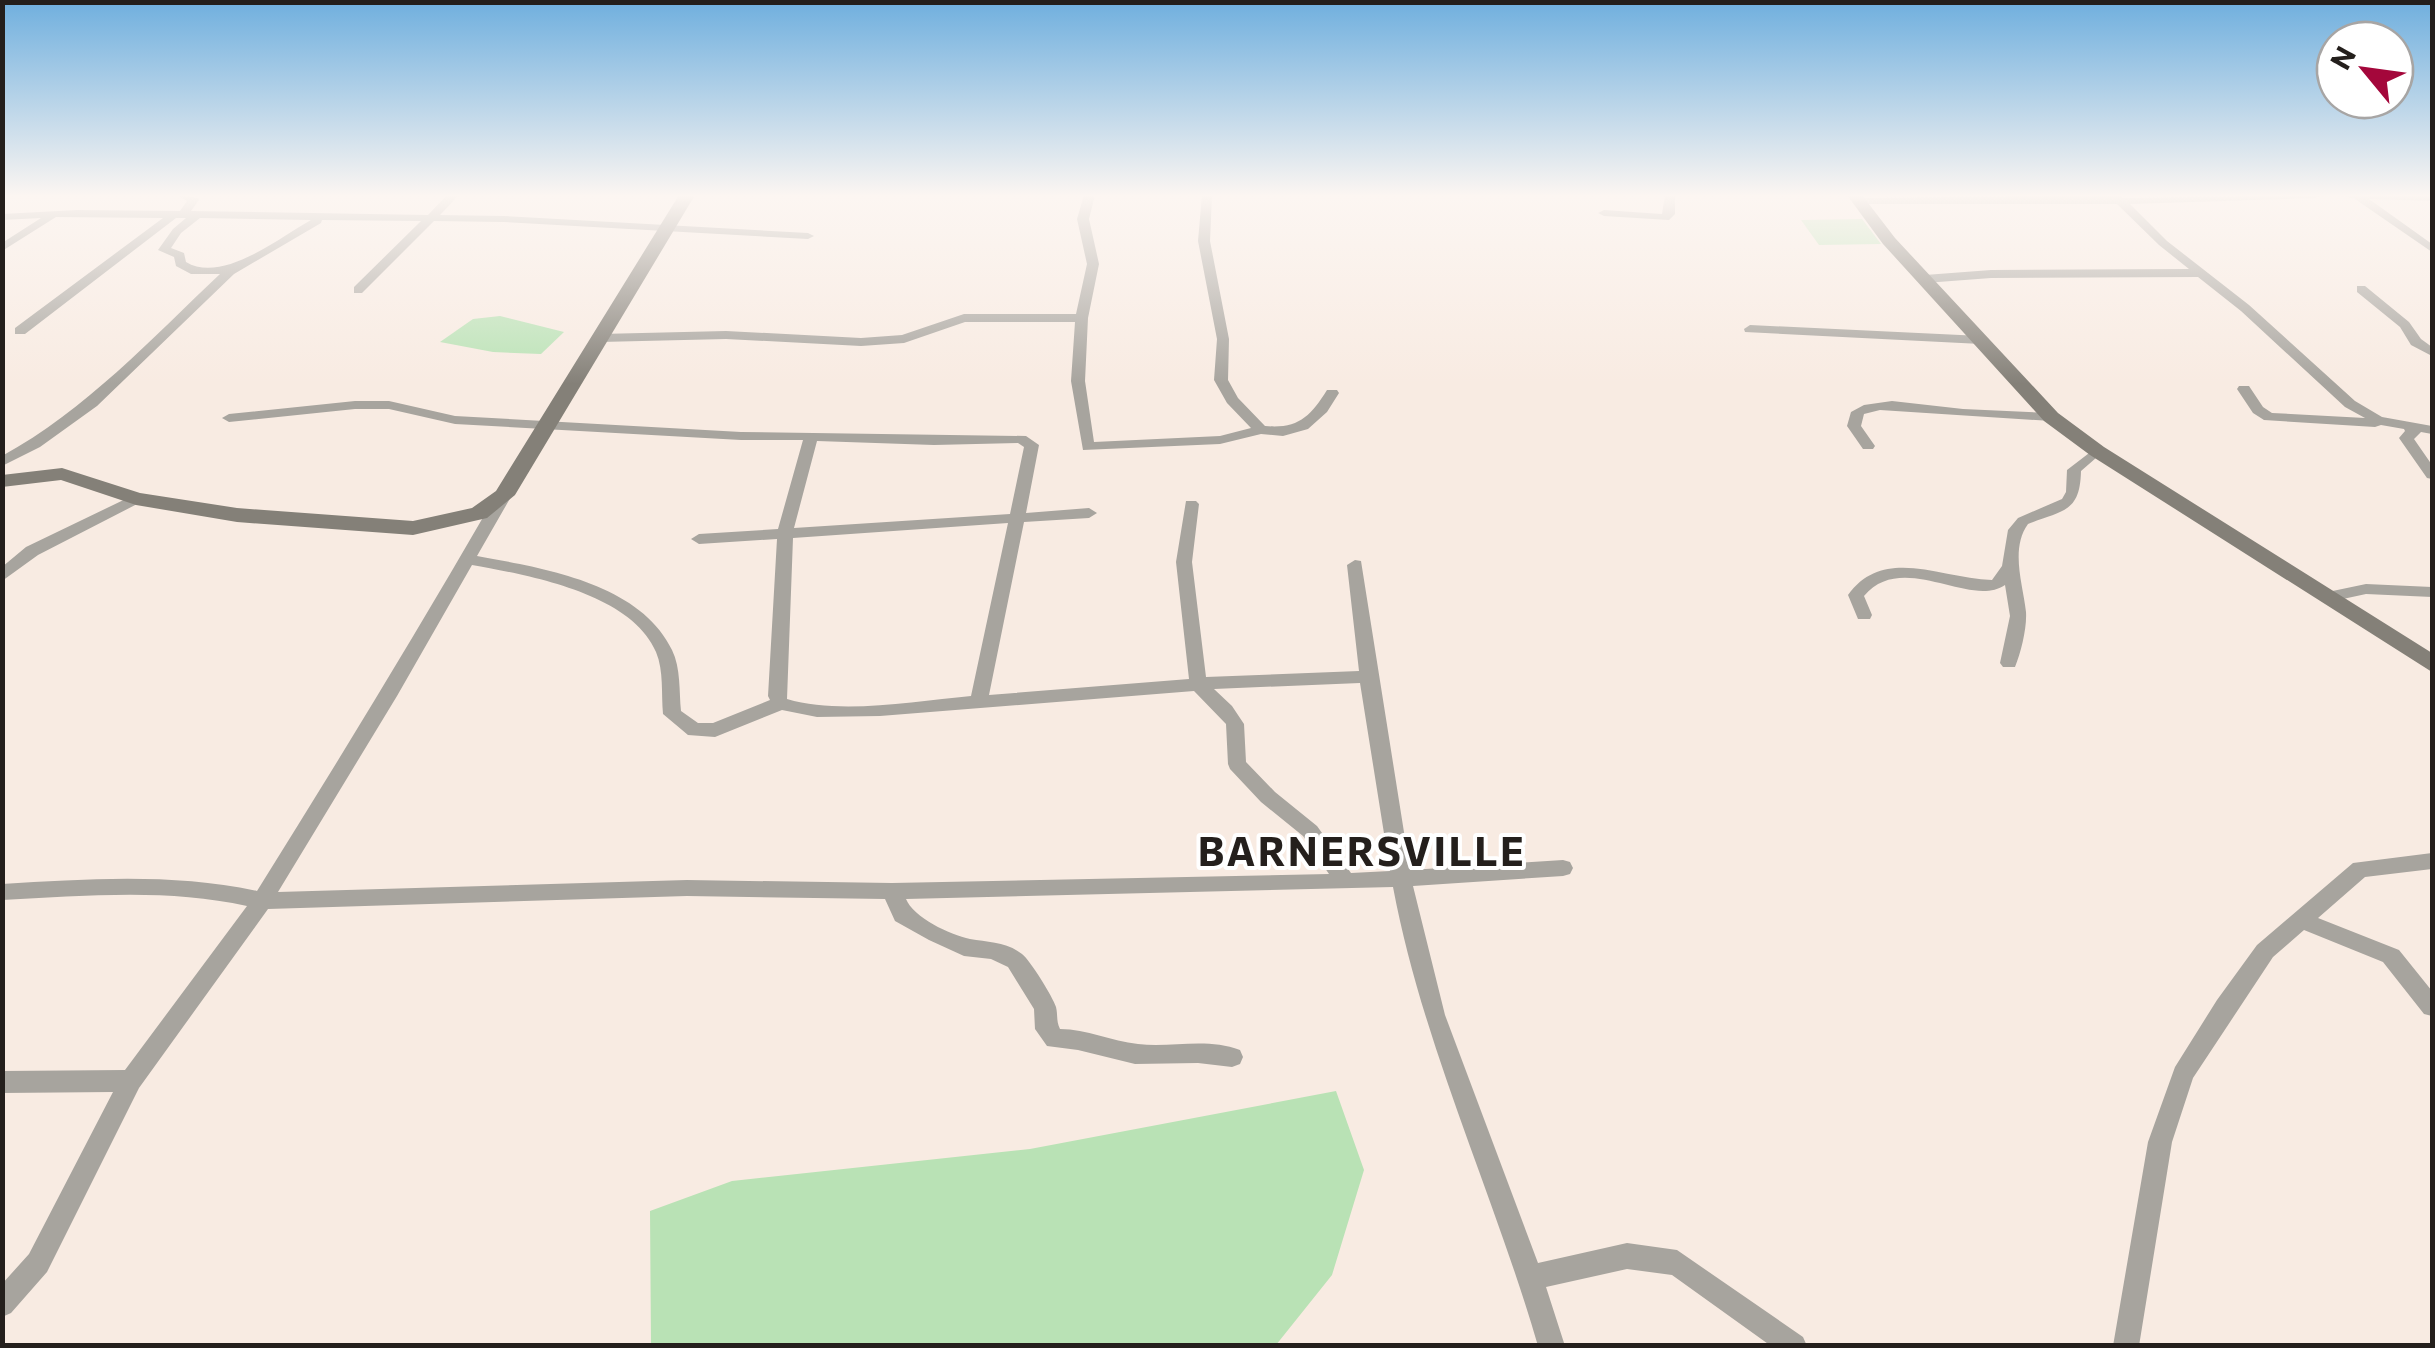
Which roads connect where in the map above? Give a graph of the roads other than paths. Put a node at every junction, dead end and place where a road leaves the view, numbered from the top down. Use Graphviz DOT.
graph roads {
  1 [pos="125,258"];
  2 [pos="180,258"];
  3 [pos="247,258"];
  4 [pos="391,258"];
  5 [pos="647,258"];
  6 [pos="1092,258"];
  7 [pos="1207,258"];
  8 [pos="1907,258"];
  9 [pos="2183,258"];
  10 [pos="230,271"];
  11 [pos="2201,272"];
  12 [pos="1925,279"];
  13 [pos="2361,289"];
  14 [pos="358,290"];
  15 [pos="1082,318"];
  16 [pos="1750,329"];
  17 [pos="20,332"];
  18 [pos="600,338"];
  19 [pos="1981,340"];
  20 [pos="2432,352"];
  21 [pos="2244,389"];
  22 [pos="1332,393"];
  23 [pos="2052,417"];
  24 [pos="230,418"];
  25 [pos="548,426"];
  26 [pos="1261,430"];
  27 [pos="2415,430"];
  28 [pos="2432,430"];
  29 [pos="811,436"];
  30 [pos="1868,446"];
  31 [pos="2097,451"];
  32 [pos="7,472"];
  33 [pos="2432,475"];
  34 [pos="504,495"];
  35 [pos="136,499"];
  36 [pos="1191,504"];
  37 [pos="1089,513"];
  38 [pos="1014,516"];
  39 [pos="786,532"];
  40 [pos="700,539"];
  41 [pos="465,559"];
  42 [pos="1355,565"];
  43 [pos="2010,566"];
  44 [pos="2,576"];
  45 [pos="2432,592"];
  46 [pos="2330,596"];
  47 [pos="1864,615"];
  48 [pos="2009,663"];
  49 [pos="2432,664"];
  50 [pos="1365,677"];
  51 [pos="1198,684"];
  52 [pos="979,702"];
  53 [pos="781,703"];
  54 [pos="2432,861"];
  55 [pos="1563,868"];
  56 [pos="1400,880"];
  57 [pos="1346,882"];
  58 [pos="892,891"];
  59 [pos="2,892"];
  60 [pos="262,901"];
  61 [pos="2304,921"];
  62 [pos="2432,1007"];
  63 [pos="1232,1057"];
  64 [pos="132,1081"];
  65 [pos="2,1082"];
  66 [pos="1532,1277"];
  67 [pos="2,1304"];
  68 [pos="1552,1346"];
  69 [pos="1794,1346"];
  70 [pos="2126,1346"];
  1 -- 17 [label="street"];
  2 -- 10 [label="street"];
  3 -- 10 [label="street"];
  4 -- 14 [label="street"];
  5 -- 18 [label="main road"];
  6 -- 15 [label="street"];
  7 -- 26 [label="street"];
  8 -- 12 [label="main road"];
  9 -- 11 [label="street"];
  10 -- 32 [label="street"];
  11 -- 12 [label="street"];
  11 -- 27 [label="street"];
  12 -- 19 [label="main road"];
  13 -- 20 [label="street"];
  15 -- 18 [label="street"];
  15 -- 26 [label="street"];
  16 -- 19 [label="street"];
  18 -- 25 [label="main road"];
  19 -- 23 [label="main road"];
  21 -- 27 [label="street"];
  22 -- 26 [label="street"];
  23 -- 30 [label="street"];
  23 -- 31 [label="main road"];
  24 -- 25 [label="street"];
  25 -- 29 [label="street"];
  25 -- 34 [label="main road"];
  27 -- 28 [label="street"];
  27 -- 33 [label="street"];
  29 -- 38 [label="street"];
  29 -- 39 [label="street"];
  31 -- 43 [label="street"];
  31 -- 46 [label="main road"];
  32 -- 35 [label="main road"];
  34 -- 35 [label="main road"];
  34 -- 41 [label="street"];
  35 -- 44 [label="street"];
  36 -- 51 [label="street"];
  37 -- 38 [label="street"];
  38 -- 39 [label="street"];
  38 -- 52 [label="street"];
  39 -- 40 [label="street"];
  39 -- 53 [label="street"];
  41 -- 53 [label="street"];
  41 -- 60 [label="street"];
  42 -- 50 [label="street"];
  43 -- 47 [label="street"];
  43 -- 48 [label="street"];
  45 -- 46 [label="street"];
  46 -- 49 [label="main road"];
  50 -- 51 [label="street"];
  50 -- 56 [label="street"];
  51 -- 52 [label="street"];
  51 -- 57 [label="street"];
  52 -- 53 [label="street"];
  54 -- 61 [label="street"];
  55 -- 56 [label="street"];
  56 -- 57 [label="street"];
  56 -- 66 [label="street"];
  57 -- 58 [label="street"];
  58 -- 60 [label="street"];
  58 -- 63 [label="street"];
  59 -- 60 [label="street"];
  60 -- 64 [label="street"];
  61 -- 62 [label="street"];
  61 -- 70 [label="street"];
  64 -- 65 [label="street"];
  64 -- 67 [label="street"];
  66 -- 68 [label="street"];
  66 -- 69 [label="street"];
}
